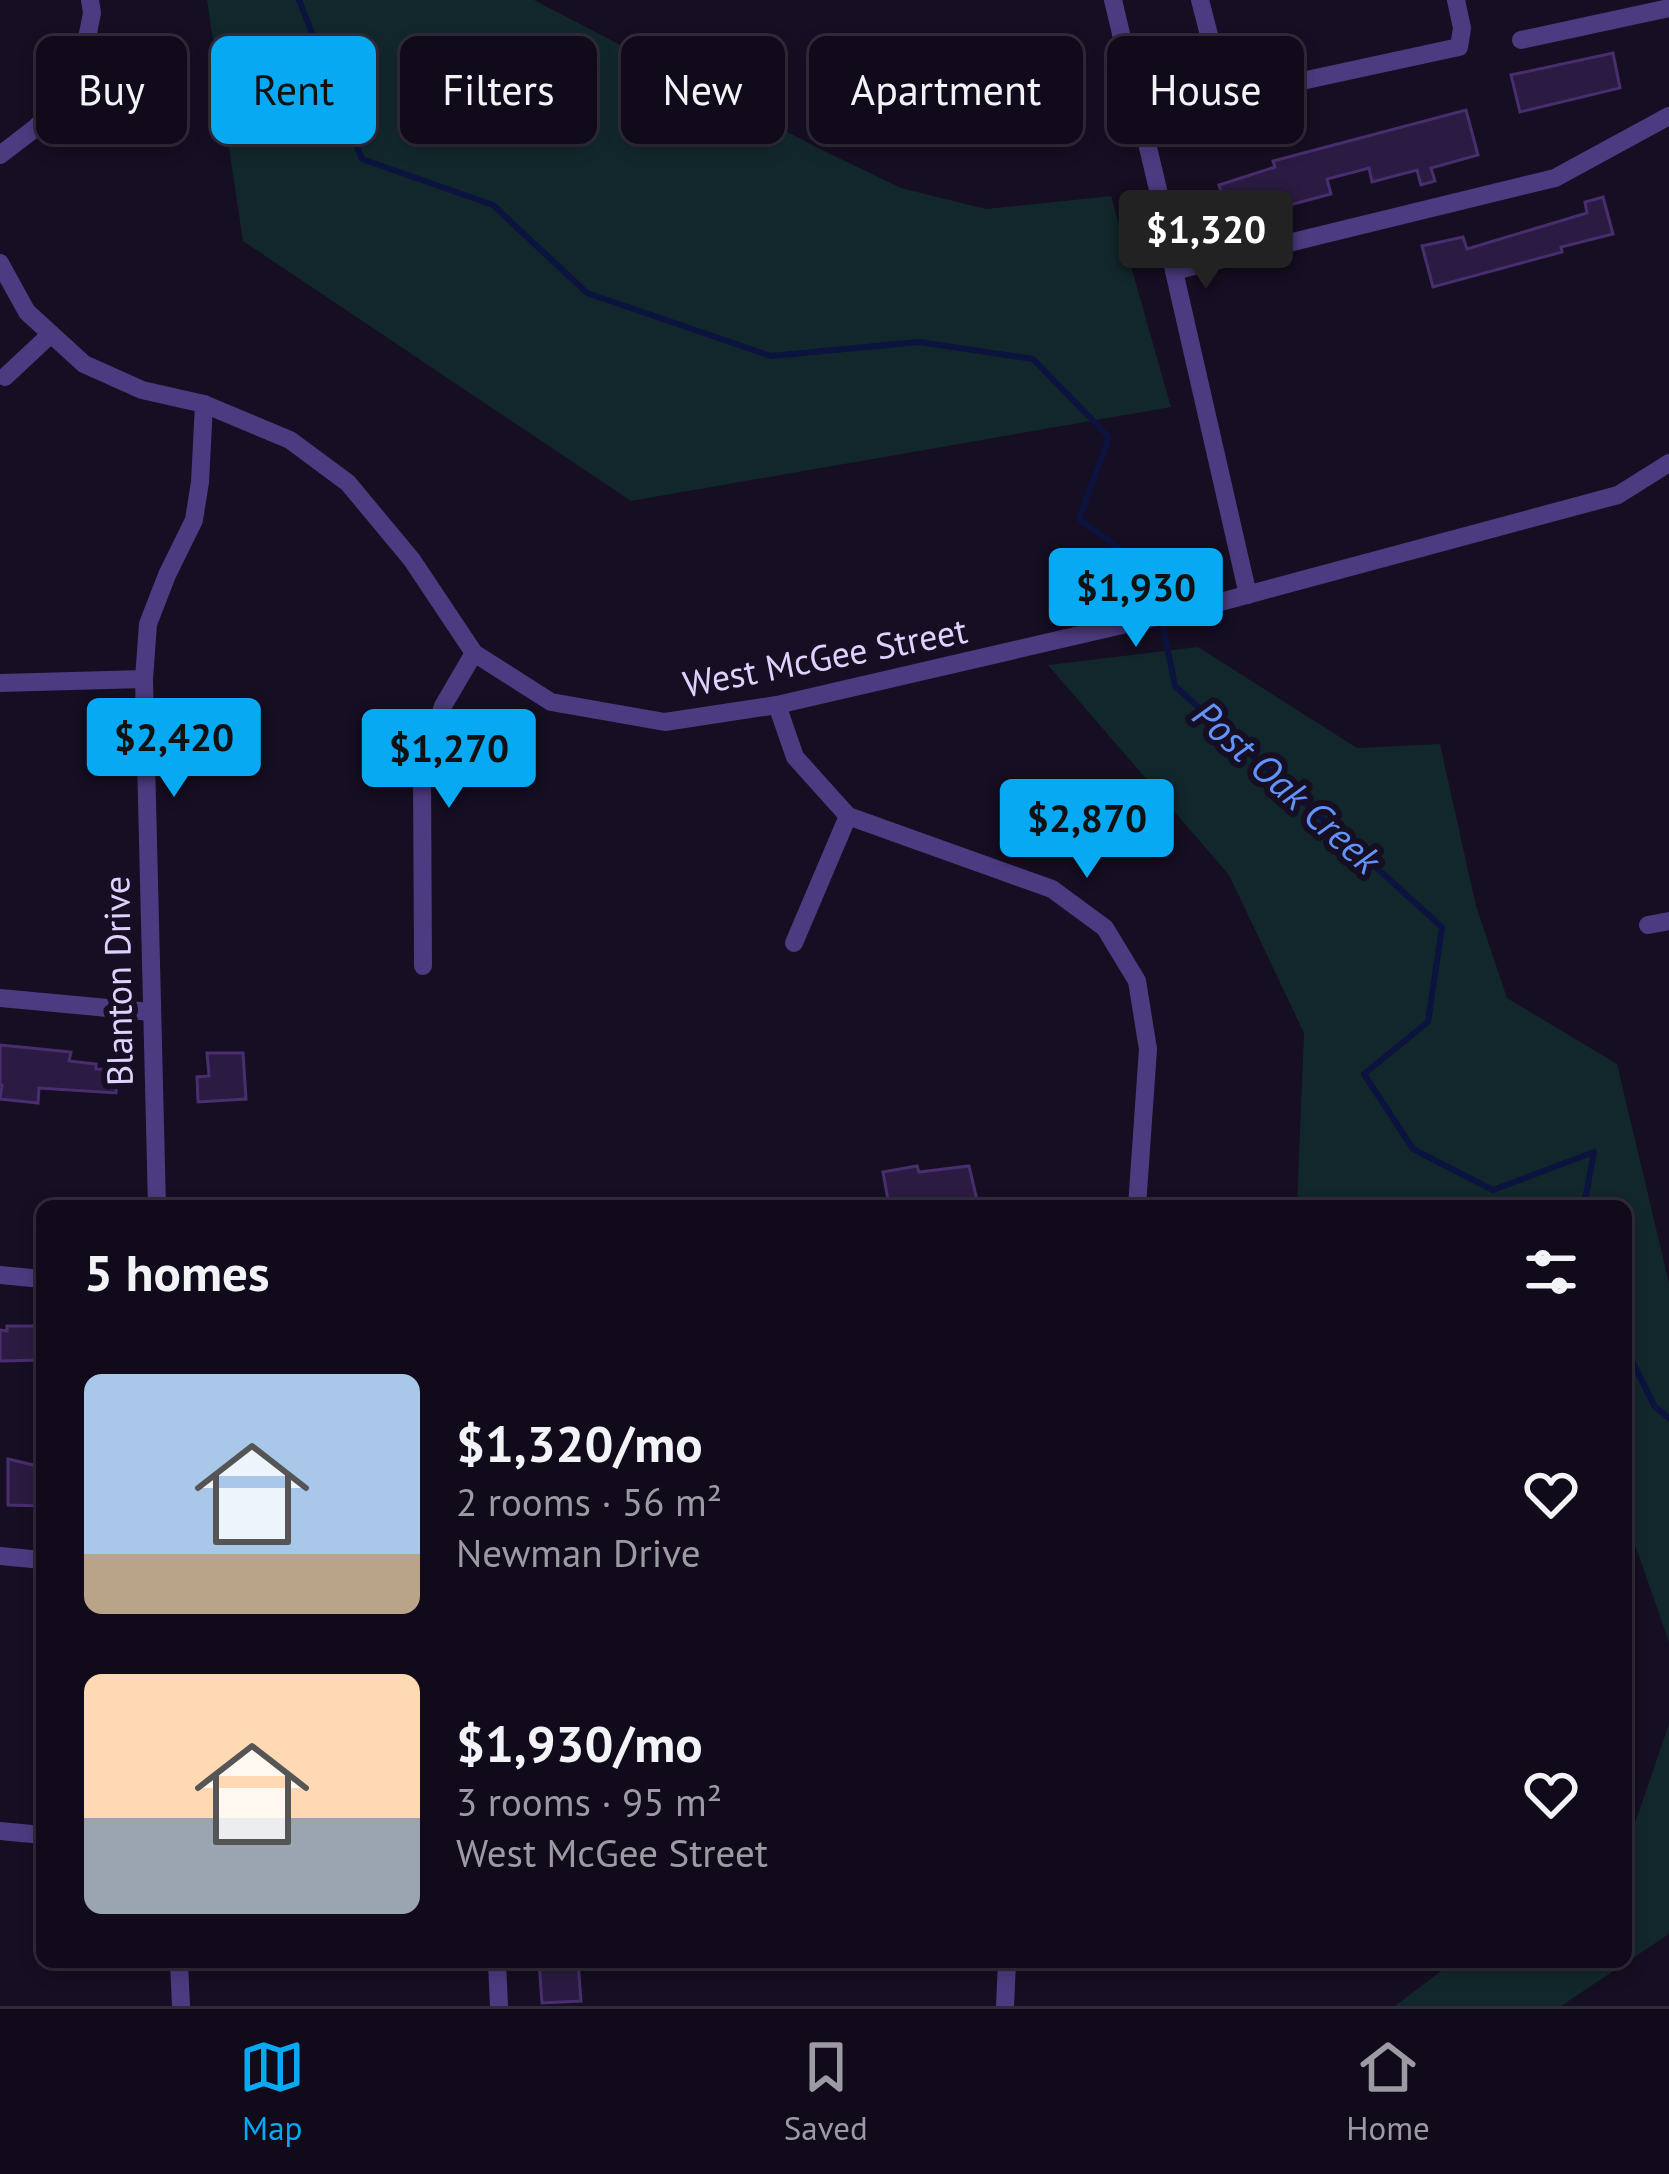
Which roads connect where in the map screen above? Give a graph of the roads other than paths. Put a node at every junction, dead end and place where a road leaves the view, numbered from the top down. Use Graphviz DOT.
graph roads {
  1 [pos="90,0"];
  2 [pos="1113,0"];
  3 [pos="1200,0"];
  4 [pos="1456,0"];
  5 [pos="1669,8"];
  6 [pos="1522,40"];
  7 [pos="1669,116"];
  8 [pos="0,155"];
  9 [pos="0,263"];
  10 [pos="1174,271"];
  11 [pos="50,334"];
  12 [pos="5,376"];
  13 [pos="205,404"];
  14 [pos="1669,463"];
  15 [pos="1248,595"];
  16 [pos="474,653"];
  17 [pos="144,679"];
  18 [pos="0,683"];
  19 [pos="777,705"];
  20 [pos="848,816"];
  21 [pos="1669,921"];
  22 [pos="1648,925"];
  23 [pos="794,944"];
  24 [pos="424,966"];
  25 [pos="0,998"];
  26 [pos="151,1012"];
  27 [pos="157,1200"];
  28 [pos="1137,1200"];
  29 [pos="0,1275"];
  30 [pos="36,1278"];
  31 [pos="0,1556"];
  32 [pos="36,1559"];
  33 [pos="0,1831"];
  34 [pos="36,1834"];
  35 [pos="178,1968"];
  36 [pos="496,1968"];
  37 [pos="1007,1968"];
  38 [pos="181,2006"];
  39 [pos="499,2006"];
  40 [pos="1005,2006"];
  1 -- 8 [label="street"];
  2 -- 10 [label="street"];
  3 -- 4 [label="street"];
  5 -- 6 [label="street"];
  7 -- 10 [label="street"];
  9 -- 11 [label="street, West McGee Street"];
  10 -- 15 [label="street"];
  11 -- 12 [label="street"];
  11 -- 13 [label="street, West McGee Street"];
  13 -- 16 [label="street, West McGee Street"];
  13 -- 17 [label="street, Blanton Drive"];
  14 -- 15 [label="street, West McGee Street"];
  15 -- 19 [label="street, West McGee Street"];
  16 -- 19 [label="street, West McGee Street"];
  16 -- 24 [label="street"];
  17 -- 18 [label="street"];
  17 -- 26 [label="street, Blanton Drive"];
  19 -- 20 [label="street"];
  20 -- 23 [label="street"];
  20 -- 28 [label="street"];
  21 -- 22 [label="street"];
  25 -- 26 [label="street"];
  26 -- 27 [label="street, Blanton Drive"];
  29 -- 30 [label="street"];
  31 -- 32 [label="street"];
  33 -- 34 [label="street"];
  35 -- 38 [label="street"];
  36 -- 39 [label="street"];
  37 -- 40 [label="street"];
}
